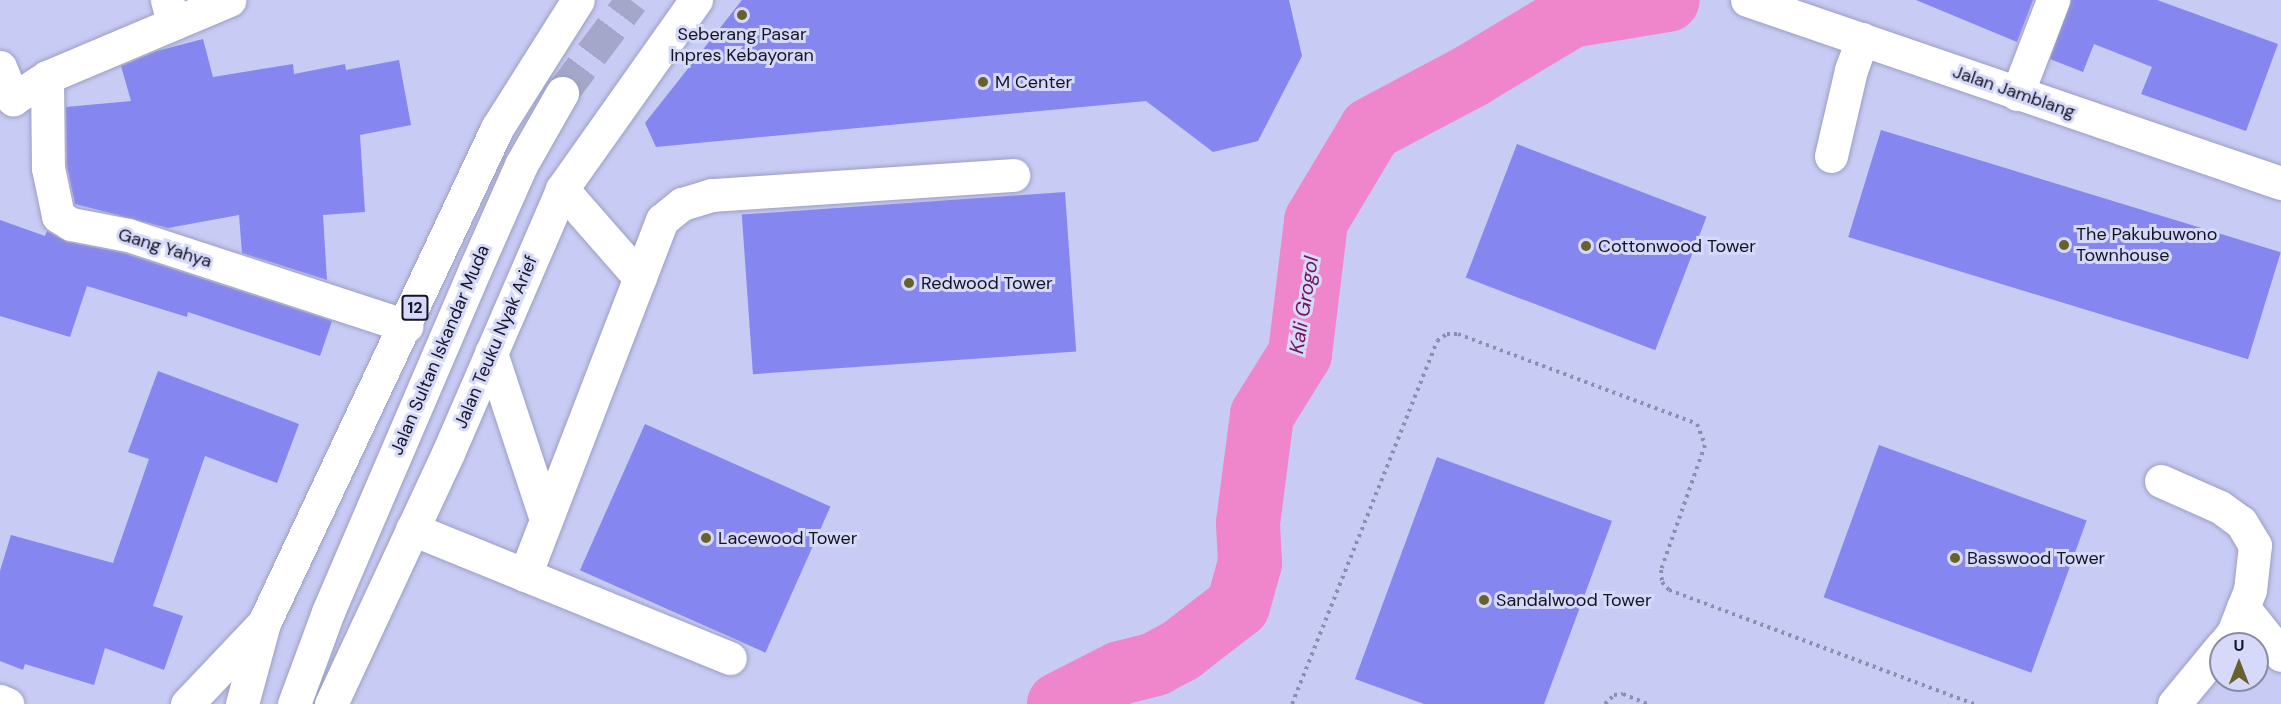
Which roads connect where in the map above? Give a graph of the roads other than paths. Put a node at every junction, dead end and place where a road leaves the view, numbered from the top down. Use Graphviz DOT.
graph roads {
  1 [pos="229,0"];
  2 [pos="578,0"];
  3 [pos="696,0"];
  4 [pos="1747,0"];
  5 [pos="2053,0"];
  6 [pos="170,11"];
  7 [pos="670,13"];
  8 [pos="1862,39"];
  9 [pos="0,67"];
  10 [pos="46,77"];
  11 [pos="562,93"];
  12 [pos="2018,94"];
  13 [pos="7,103"];
  14 [pos="1831,156"];
  15 [pos="1013,176"];
  16 [pos="2281,183"];
  17 [pos="562,189"];
  18 [pos="640,278"];
  19 [pos="406,326"];
  20 [pos="491,353"];
  21 [pos="2161,481"];
  22 [pos="546,519"];
  23 [pos="412,529"];
  24 [pos="525,575"];
  25 [pos="2243,607"];
  26 [pos="328,612"];
  27 [pos="264,623"];
  28 [pos="2233,632"];
  29 [pos="2281,655"];
  30 [pos="730,658"];
  31 [pos="2209,662"];
  32 [pos="251,666"];
  33 [pos="0,701"];
  34 [pos="7,704"];
  35 [pos="187,704"];
  36 [pos="218,704"];
  37 [pos="242,704"];
  38 [pos="277,704"];
  39 [pos="294,704"];
  40 [pos="331,704"];
  41 [pos="2174,704"];
  1 -- 6 [label="main road"];
  2 -- 19 [label="main road, 12"];
  3 -- 7 [label="main road, Jalan Teuku Nyak Arief"];
  4 -- 8 [label="main road, Jalan Jamblang"];
  5 -- 12 [label="main road"];
  6 -- 10 [label="main road"];
  7 -- 17 [label="main road, Jalan Teuku Nyak Arief"];
  8 -- 12 [label="main road, Jalan Jamblang"];
  8 -- 14 [label="main road"];
  9 -- 13 [label="main road"];
  10 -- 13 [label="main road"];
  10 -- 19 [label="main road, Gang Yahya"];
  11 -- 26 [label="main road, Jalan Sultan Iskandar Muda / 12"];
  12 -- 16 [label="main road, Jalan Jamblang"];
  15 -- 18 [label="main road"];
  17 -- 18 [label="main road"];
  17 -- 20 [label="main road, Jalan Teuku Nyak Arief"];
  18 -- 22 [label="main road"];
  19 -- 27 [label="main road, 12"];
  20 -- 22 [label="main road"];
  20 -- 23 [label="main road, Jalan Teuku Nyak Arief"];
  21 -- 25 [label="main road"];
  22 -- 24 [label="main road"];
  23 -- 24 [label="main road"];
  23 -- 40 [label="main road, Jalan Teuku Nyak Arief"];
  24 -- 30 [label="main road"];
  25 -- 28 [label="main road"];
  25 -- 29 [label="main road"];
  26 -- 38 [label="main road, Jalan Sultan Iskandar Muda / 12"];
  26 -- 39 [label="main road, Jalan Sultan Iskandar Muda / 12"];
  27 -- 32 [label="main road, 12"];
  27 -- 35 [label="main road"];
  31 -- 41 [label="main road"];
  32 -- 36 [label="main road"];
  32 -- 37 [label="main road, 12"];
  33 -- 34 [label="main road"];
}
